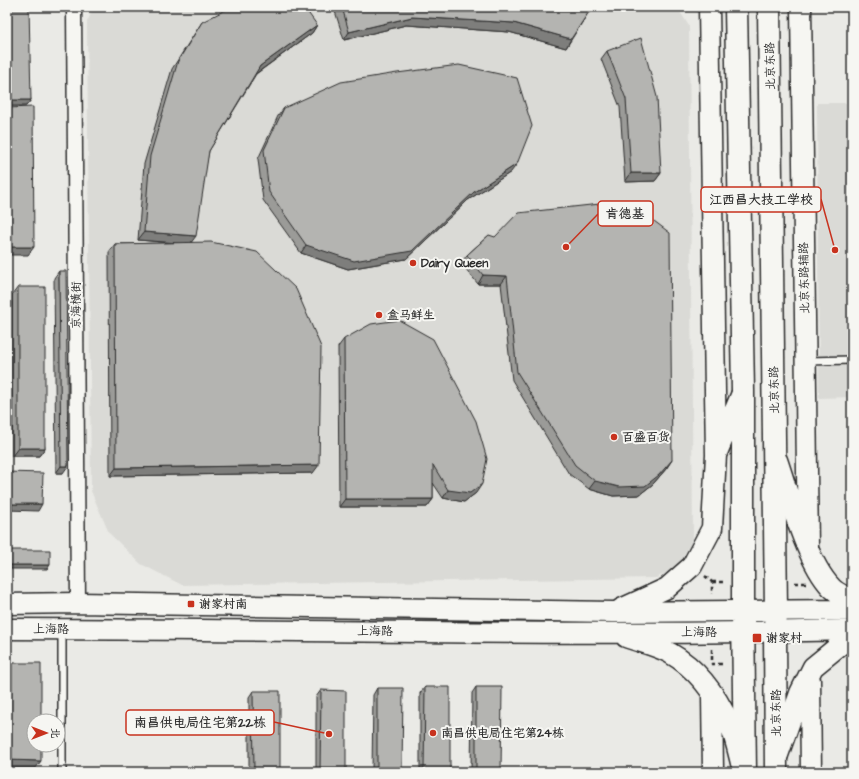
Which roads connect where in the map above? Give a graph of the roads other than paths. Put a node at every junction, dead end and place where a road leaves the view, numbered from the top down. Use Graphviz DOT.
graph roads {
  1 [pos="74,7"];
  2 [pos="709,7"];
  3 [pos="736,7"];
  4 [pos="769,7"];
  5 [pos="801,7"];
  6 [pos="806,360"];
  7 [pos="852,360"];
  8 [pos="743,391"];
  9 [pos="774,450"];
  10 [pos="716,455"];
  11 [pos="808,548"];
  12 [pos="852,600"];
  13 [pos="78,603"];
  14 [pos="7,604"];
  15 [pos="852,610"];
  16 [pos="613,612"];
  17 [pos="743,622"];
  18 [pos="775,622"];
  19 [pos="7,629"];
  20 [pos="62,629"];
  21 [pos="852,630"];
  22 [pos="613,632"];
  23 [pos="852,639"];
  24 [pos="810,674"];
  25 [pos="712,692"];
  26 [pos="776,765"];
  27 [pos="62,772"];
  28 [pos="713,772"];
  29 [pos="745,772"];
  30 [pos="811,772"];
  1 -- 13 [label="street, 京海横街"];
  2 -- 10 [label="main road"];
  3 -- 8 [label="main road"];
  4 -- 9 [label="main road, 北京东路"];
  5 -- 6 [label="main road, 北京东路辅路"];
  6 -- 7 [label="lane"];
  6 -- 11 [label="main road, 北京东路辅路"];
  8 -- 10 [label="main road"];
  8 -- 17 [label="main road"];
  9 -- 11 [label="main road"];
  9 -- 18 [label="main road, 北京东路"];
  10 -- 16 [label="main road"];
  11 -- 12 [label="main road"];
  13 -- 14 [label="main road, 上海路"];
  13 -- 16 [label="main road, 上海路"];
  15 -- 18 [label="main road"];
  16 -- 17 [label="main road, 上海路"];
  17 -- 18 [label="main road"];
  17 -- 22 [label="main road, 上海路"];
  17 -- 29 [label="main road"];
  18 -- 21 [label="main road"];
  18 -- 26 [label="main road, 北京东路"];
  19 -- 20 [label="main road, 上海路"];
  20 -- 22 [label="main road, 上海路"];
  20 -- 27 [label="lane"];
  22 -- 25 [label="main road"];
  23 -- 24 [label="main road"];
  24 -- 26 [label="main road"];
  24 -- 30 [label="main road"];
  25 -- 28 [label="main road"];
  25 -- 29 [label="main road"];
}
